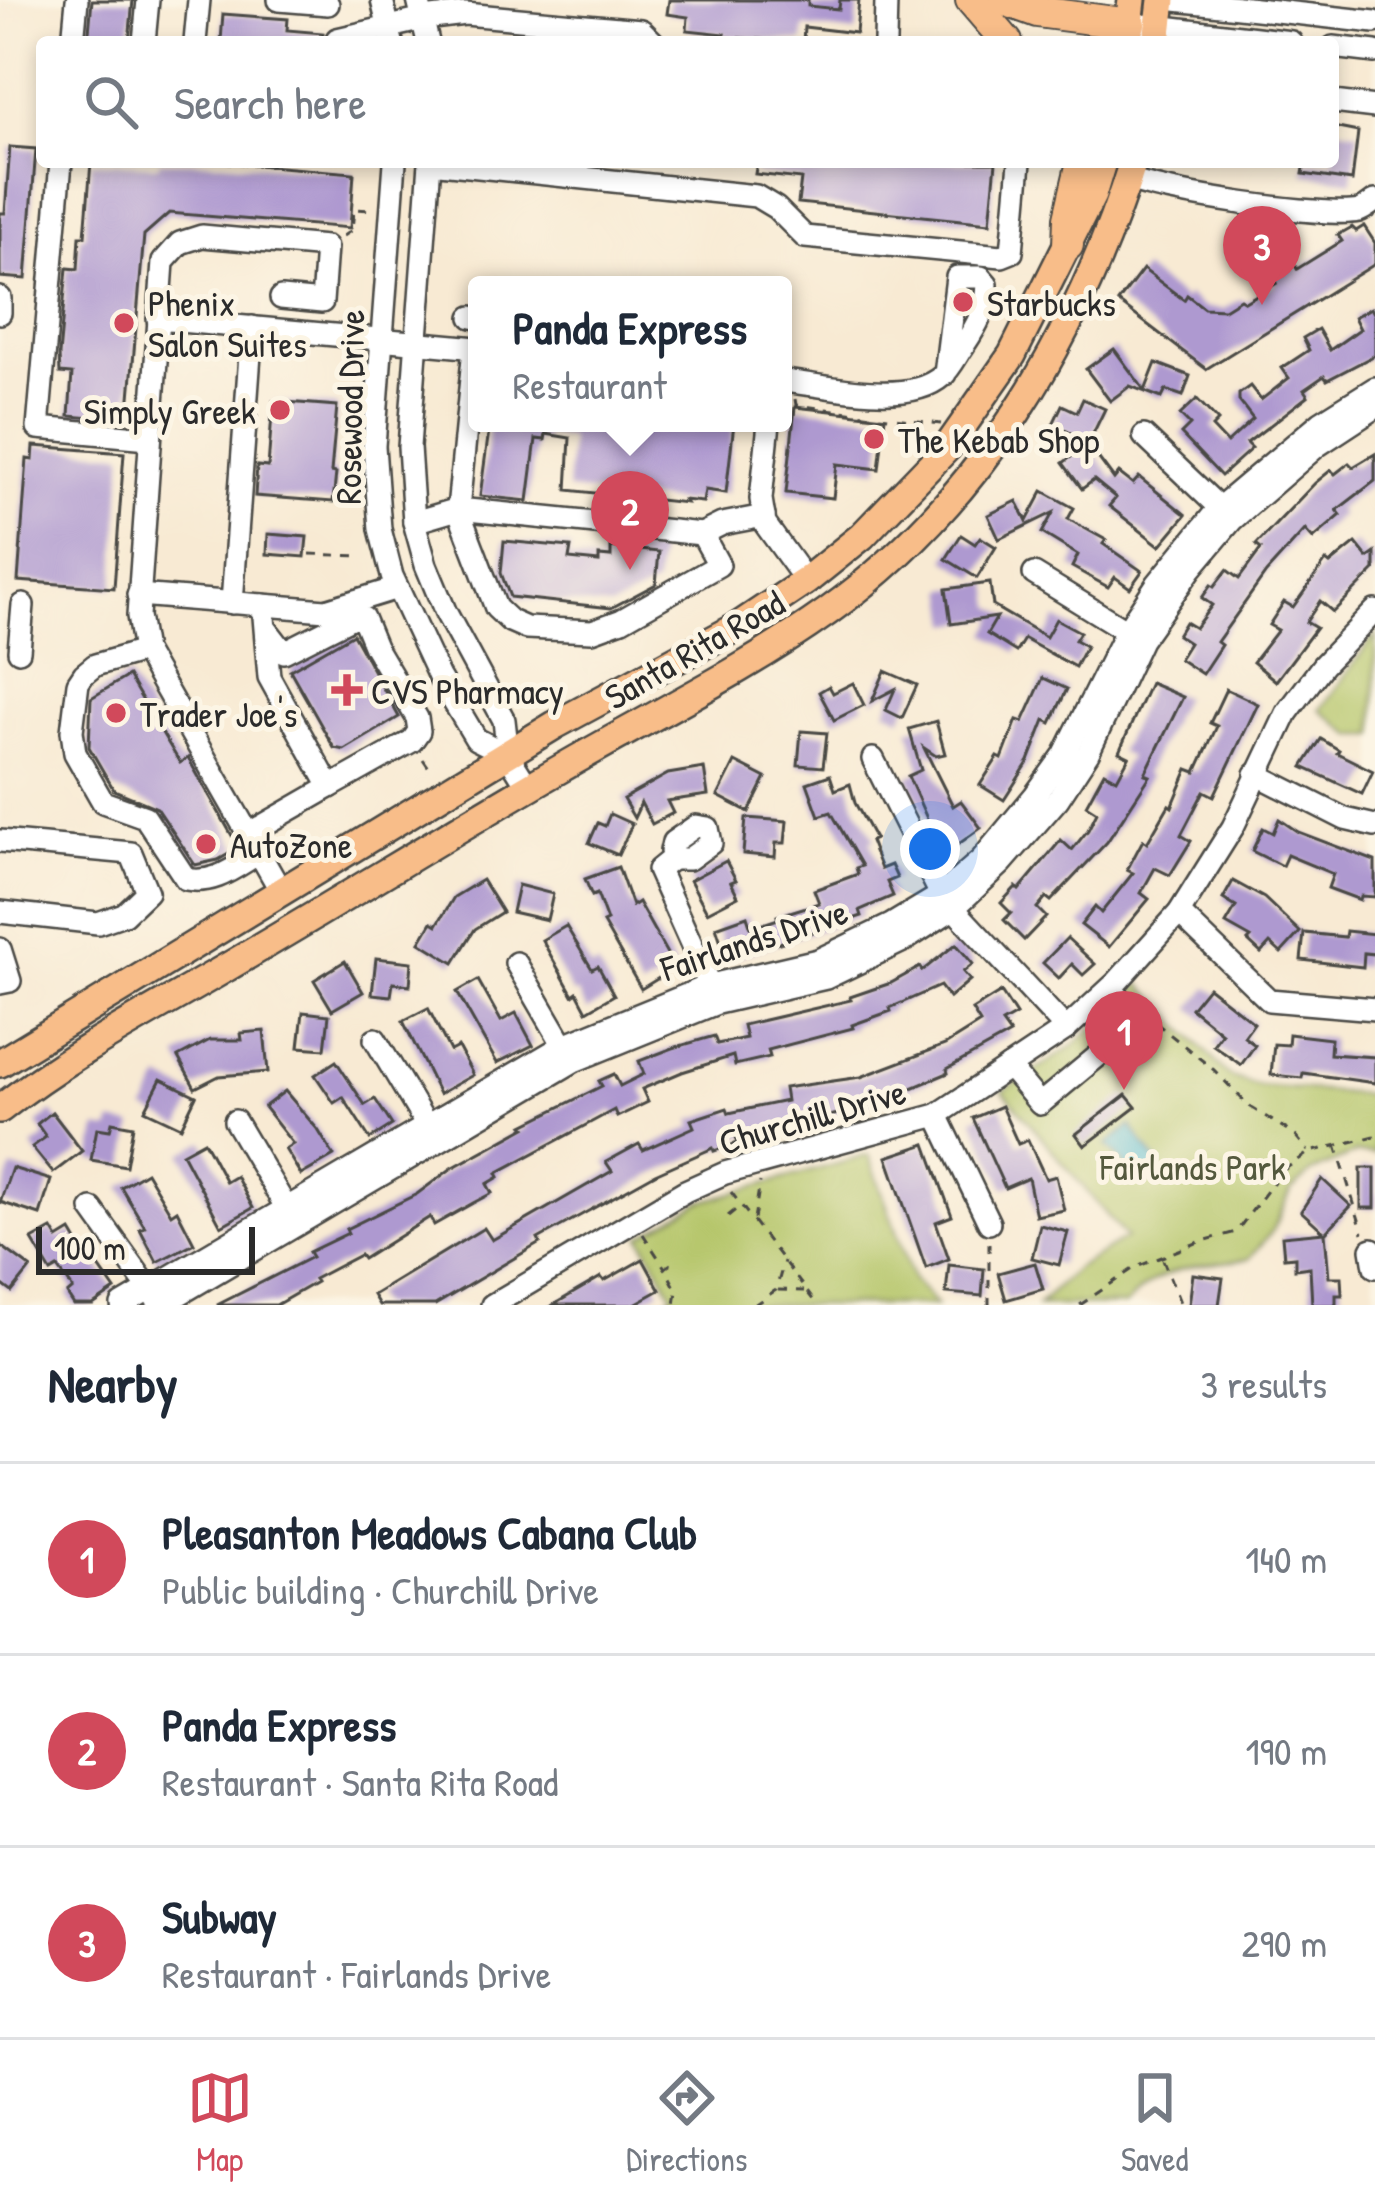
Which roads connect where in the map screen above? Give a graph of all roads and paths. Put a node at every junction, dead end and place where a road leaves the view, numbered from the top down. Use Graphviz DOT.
graph roads {
  1 [pos="77,0"];
  2 [pos="148,0"];
  3 [pos="199,0"];
  4 [pos="279,0"];
  5 [pos="382,0"];
  6 [pos="886,0"];
  7 [pos="971,0"];
  8 [pos="1004,0"];
  9 [pos="1175,0"];
  10 [pos="327,2"];
  11 [pos="1319,8"];
  12 [pos="577,11"];
  13 [pos="423,20"];
  14 [pos="1144,22"];
  15 [pos="1375,22"];
  16 [pos="391,34"];
  17 [pos="74,36"];
  18 [pos="145,36"];
  19 [pos="196,36"];
  20 [pos="337,36"];
  21 [pos="647,36"];
  22 [pos="885,36"];
  23 [pos="1002,36"];
  24 [pos="1247,36"];
  25 [pos="1339,48"];
  26 [pos="1375,52"];
  27 [pos="1339,103"];
  28 [pos="1375,107"];
  29 [pos="60,168"];
  30 [pos="395,168"];
  31 [pos="430,168"];
  32 [pos="488,168"];
  33 [pos="1019,168"];
  34 [pos="1081,168"];
  35 [pos="1100,168"];
  36 [pos="1131,171"];
  37 [pos="1375,201"];
  38 [pos="391,212"];
  39 [pos="1068,245"];
  40 [pos="326,248"];
  41 [pos="0,298"];
  42 [pos="280,298"];
  43 [pos="0,314"];
  44 [pos="158,319"];
  45 [pos="252,327"];
  46 [pos="381,339"];
  47 [pos="416,342"];
  48 [pos="468,347"];
  49 [pos="945,374"];
  50 [pos="792,387"];
  51 [pos="1375,388"];
  52 [pos="792,395"];
  53 [pos="1375,408"];
  54 [pos="468,420"];
  55 [pos="768,432"];
  56 [pos="959,432"];
  57 [pos="1144,436"];
  58 [pos="149,438"];
  59 [pos="458,509"];
  60 [pos="1226,514"];
  61 [pos="764,516"];
  62 [pos="415,522"];
  63 [pos="702,534"];
  64 [pos="310,554"];
  65 [pos="358,556"];
  66 [pos="1034,574"];
  67 [pos="806,581"];
  68 [pos="397,588"];
  69 [pos="232,603"];
  70 [pos="23,605"];
  71 [pos="263,605"];
  72 [pos="133,608"];
  73 [pos="1375,611"];
  74 [pos="267,630"];
  75 [pos="1133,635"];
  76 [pos="19,651"];
  77 [pos="144,651"];
  78 [pos="508,755"];
  79 [pos="873,760"];
  80 [pos="1256,774"];
  81 [pos="330,787"];
  82 [pos="528,787"];
  83 [pos="1375,826"];
  84 [pos="0,841"];
  85 [pos="254,843"];
  86 [pos="674,856"];
  87 [pos="282,893"];
  88 [pos="948,902"];
  89 [pos="0,912"];
  90 [pos="1179,914"];
  91 [pos="0,949"];
  92 [pos="516,963"];
  93 [pos="0,983"];
  94 [pos="1111,988"];
  95 [pos="714,994"];
  96 [pos="1375,1009"];
  97 [pos="1142,1012"];
  98 [pos="1066,1029"];
  99 [pos="375,1039"];
  100 [pos="569,1053"];
  101 [pos="0,1063"];
  102 [pos="1009,1067"];
  103 [pos="0,1109"];
  104 [pos="937,1114"];
  105 [pos="235,1121"];
  106 [pos="432,1134"];
  107 [pos="1375,1136"];
  108 [pos="1336,1143"];
  109 [pos="1310,1153"];
  110 [pos="760,1164"];
  111 [pos="725,1173"];
  112 [pos="740,1206"];
  113 [pos="92,1209"];
  114 [pos="728,1216"];
  115 [pos="292,1217"];
  116 [pos="635,1221"];
  117 [pos="754,1221"];
  118 [pos="989,1223"];
  119 [pos="1163,1258"];
  120 [pos="1374,1258"];
  121 [pos="784,1259"];
  122 [pos="671,1264"];
  123 [pos="665,1268"];
  124 [pos="776,1291"];
  125 [pos="807,1291"];
  126 [pos="158,1301"];
  127 [pos="122,1305"];
  128 [pos="492,1305"];
  129 [pos="675,1305"];
  130 [pos="754,1305"];
  131 [pos="817,1305"];
  132 [pos="989,1305"];
  133 [pos="1080,1305"];
  134 [pos="1181,1305"];
  1 -- 17 [label="street"];
  2 -- 18 [label="street"];
  3 -- 19 [label="street"];
  4 -- 10 [label="street"];
  5 -- 16 [label="street"];
  6 -- 22 [label="street"];
  7 -- 23 [label="highway"];
  8 -- 14 [label="highway"];
  9 -- 11 [label="street"];
  10 -- 20 [label="street"];
  11 -- 15 [label="street"];
  12 -- 13 [label="street"];
  12 -- 21 [label="street"];
  13 -- 16 [label="street"];
  14 -- 24 [label="street"];
  25 -- 26 [label="street"];
  27 -- 28 [label="street"];
  29 -- 58 [label="street"];
  30 -- 38 [label="street, Rosewood Drive"];
  31 -- 47 [label="street, Rosewood Drive"];
  32 -- 33 [label="street"];
  34 -- 39 [label="highway"];
  35 -- 39 [label="main road, Santa Rita Road"];
  36 -- 37 [label="street"];
  36 -- 82 [label="main road, Santa Rita Road"];
  38 -- 40 [label="path"];
  38 -- 46 [label="street, Rosewood Drive"];
  39 -- 56 [label="main road, Santa Rita Road"];
  40 -- 42 [label="street"];
  40 -- 44 [label="street"];
  41 -- 43 [label="street"];
  44 -- 45 [label="street"];
  44 -- 58 [label="street"];
  45 -- 46 [label="street"];
  45 -- 69 [label="street"];
  46 -- 47 [label="street"];
  46 -- 68 [label="street, Rosewood Drive"];
  47 -- 48 [label="street"];
  47 -- 62 [label="street, Rosewood Drive"];
  49 -- 50 [label="street"];
  51 -- 60 [label="street, Fairlands Drive"];
  52 -- 56 [label="path"];
  53 -- 60 [label="street, Fairlands Drive"];
  54 -- 59 [label="street"];
  55 -- 61 [label="street"];
  56 -- 67 [label="main road, Santa Rita Road"];
  57 -- 60 [label="street"];
  58 -- 72 [label="street"];
  59 -- 62 [label="street"];
  59 -- 63 [label="street"];
  59 -- 63 [label="street"];
  60 -- 75 [label="street, Fairlands Drive"];
  61 -- 63 [label="street"];
  61 -- 67 [label="street"];
  62 -- 78 [label="street, Rosewood Drive"];
  64 -- 65 [label="path"];
  66 -- 75 [label="street"];
  67 -- 78 [label="main road, Santa Rita Road"];
  68 -- 71 [label="street"];
  68 -- 78 [label="street, Rosewood Drive"];
  69 -- 71 [label="street"];
  69 -- 72 [label="street"];
  70 -- 76 [label="street"];
  71 -- 74 [label="street"];
  72 -- 77 [label="street"];
  73 -- 80 [label="street, Churchill Drive"];
  74 -- 81 [label="street"];
  74 -- 81 [label="street"];
  75 -- 88 [label="street, Fairlands Drive"];
  77 -- 85 [label="street"];
  77 -- 85 [label="street"];
  78 -- 82 [label="street, Rosewood Drive"];
  78 -- 87 [label="main road, Santa Rita Road"];
  79 -- 88 [label="street"];
  80 -- 83 [label="street"];
  80 -- 90 [label="street, Churchill Drive"];
  81 -- 85 [label="street"];
  82 -- 103 [label="main road, Santa Rita Road"];
  84 -- 89 [label="street"];
  85 -- 87 [label="street"];
  86 -- 95 [label="street"];
  87 -- 101 [label="main road, Santa Rita Road"];
  88 -- 95 [label="street, Fairlands Drive"];
  88 -- 98 [label="street"];
  90 -- 94 [label="street, Churchill Drive"];
  90 -- 96 [label="street"];
  91 -- 93 [label="street"];
  92 -- 100 [label="street"];
  94 -- 98 [label="street, Churchill Drive"];
  94 -- 102 [label="street"];
  95 -- 100 [label="street, Fairlands Drive"];
  97 -- 109 [label="path"];
  98 -- 102 [label="street, Churchill Drive"];
  99 -- 106 [label="street"];
  100 -- 106 [label="street, Fairlands Drive"];
  102 -- 104 [label="street, Churchill Drive"];
  104 -- 110 [label="street, Churchill Drive"];
  104 -- 118 [label="street"];
  105 -- 115 [label="street"];
  106 -- 115 [label="street, Fairlands Drive"];
  107 -- 108 [label="path"];
  108 -- 109 [label="path"];
  108 -- 120 [label="path"];
  109 -- 119 [label="path"];
  110 -- 111 [label="street, Churchill Drive"];
  110 -- 117 [label="path"];
  111 -- 112 [label="path"];
  111 -- 116 [label="street, Churchill Drive"];
  112 -- 114 [label="path"];
  112 -- 117 [label="path"];
  113 -- 126 [label="street"];
  115 -- 126 [label="street, Fairlands Drive"];
  116 -- 123 [label="path"];
  116 -- 128 [label="street, Churchill Drive"];
  117 -- 121 [label="path"];
  118 -- 132 [label="path"];
  119 -- 133 [label="path"];
  119 -- 134 [label="path"];
  121 -- 124 [label="path"];
  121 -- 125 [label="path"];
  122 -- 123 [label="path"];
  123 -- 129 [label="path"];
  124 -- 125 [label="path"];
  124 -- 130 [label="path"];
  125 -- 131 [label="path"];
  126 -- 127 [label="street, Fairlands Drive"];
}
